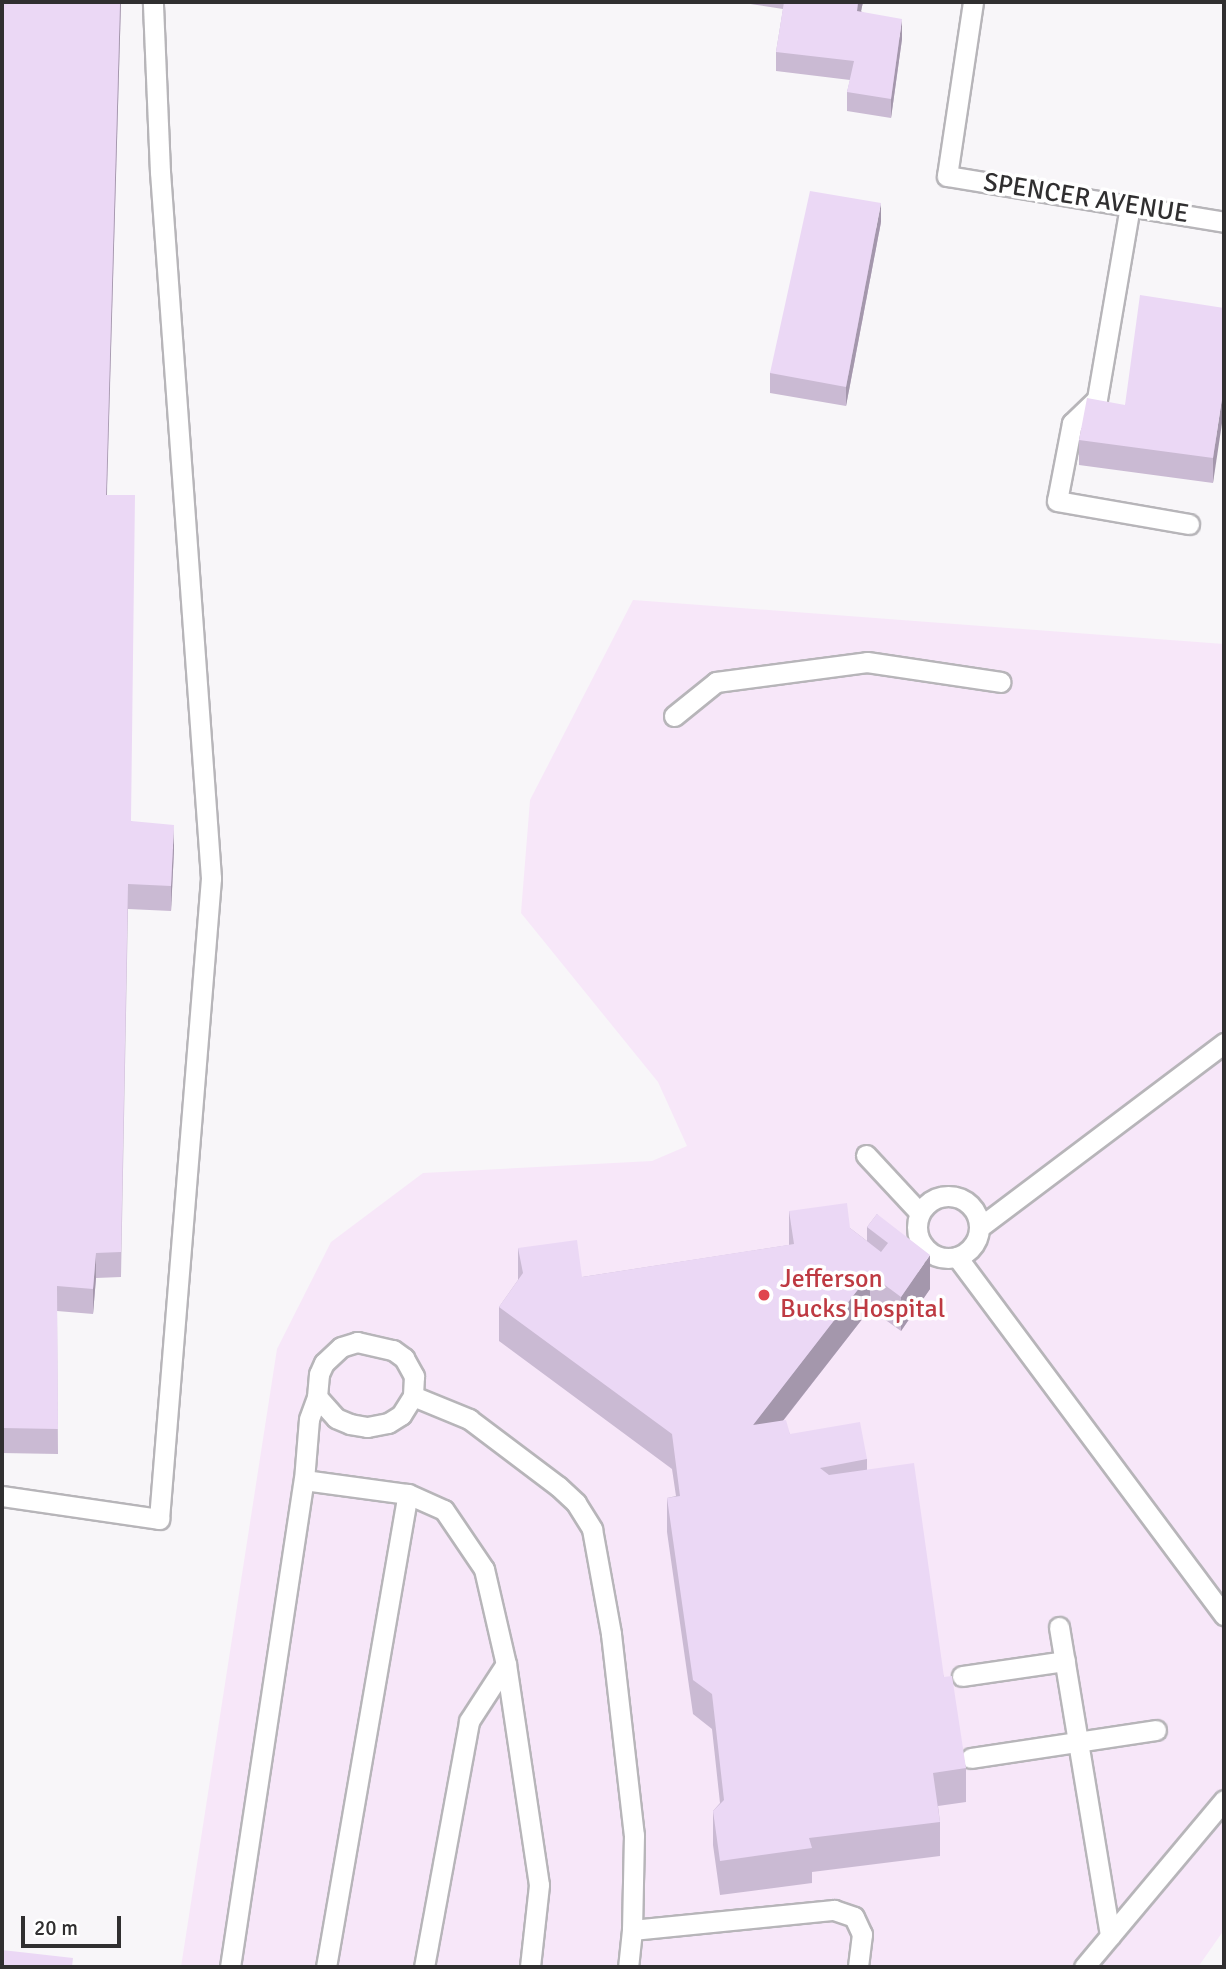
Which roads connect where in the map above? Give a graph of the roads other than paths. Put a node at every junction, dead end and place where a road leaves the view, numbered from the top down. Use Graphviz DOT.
graph roads {
  1 [pos="153,2"];
  2 [pos="974,2"];
  3 [pos="1130,206"];
  4 [pos="1224,222"];
  5 [pos="1189,524"];
  6 [pos="1001,682"];
  7 [pos="674,716"];
  8 [pos="1224,1043"];
  9 [pos="866,1155"];
  10 [pos="919,1212"];
  11 [pos="979,1227"];
  12 [pos="957,1257"];
  13 [pos="413,1396"];
  14 [pos="317,1397"];
  15 [pos="304,1480"];
  16 [pos="408,1494"];
  17 [pos="2,1496"];
  18 [pos="1224,1615"];
  19 [pos="1059,1627"];
  20 [pos="1065,1661"];
  21 [pos="506,1664"];
  22 [pos="962,1676"];
  23 [pos="1156,1730"];
  24 [pos="1078,1742"];
  25 [pos="971,1758"];
  26 [pos="1224,1800"];
  27 [pos="632,1930"];
  28 [pos="1110,1936"];
  29 [pos="230,1967"];
  30 [pos="326,1967"];
  31 [pos="424,1967"];
  32 [pos="530,1967"];
  33 [pos="628,1967"];
  34 [pos="858,1967"];
  35 [pos="1084,1967"];
  1 -- 17 [label="lane"];
  2 -- 3 [label="lane, SPENCER AVENUE"];
  3 -- 4 [label="lane, SPENCER AVENUE"];
  3 -- 5 [label="lane"];
  6 -- 7 [label="lane"];
  8 -- 11 [label="lane"];
  9 -- 10 [label="lane"];
  10 -- 11 [label="lane"];
  10 -- 12 [label="lane"];
  11 -- 12 [label="lane"];
  12 -- 18 [label="lane"];
  13 -- 14 [label="lane"];
  13 -- 14 [label="lane"];
  13 -- 27 [label="lane"];
  14 -- 15 [label="lane"];
  15 -- 16 [label="lane"];
  15 -- 29 [label="lane"];
  16 -- 21 [label="lane"];
  16 -- 30 [label="lane"];
  19 -- 20 [label="lane"];
  20 -- 22 [label="lane"];
  20 -- 24 [label="lane"];
  21 -- 31 [label="lane"];
  21 -- 32 [label="lane"];
  23 -- 24 [label="lane"];
  24 -- 25 [label="lane"];
  24 -- 28 [label="lane"];
  26 -- 28 [label="lane"];
  27 -- 33 [label="lane"];
  27 -- 34 [label="lane"];
  28 -- 35 [label="lane"];
}
